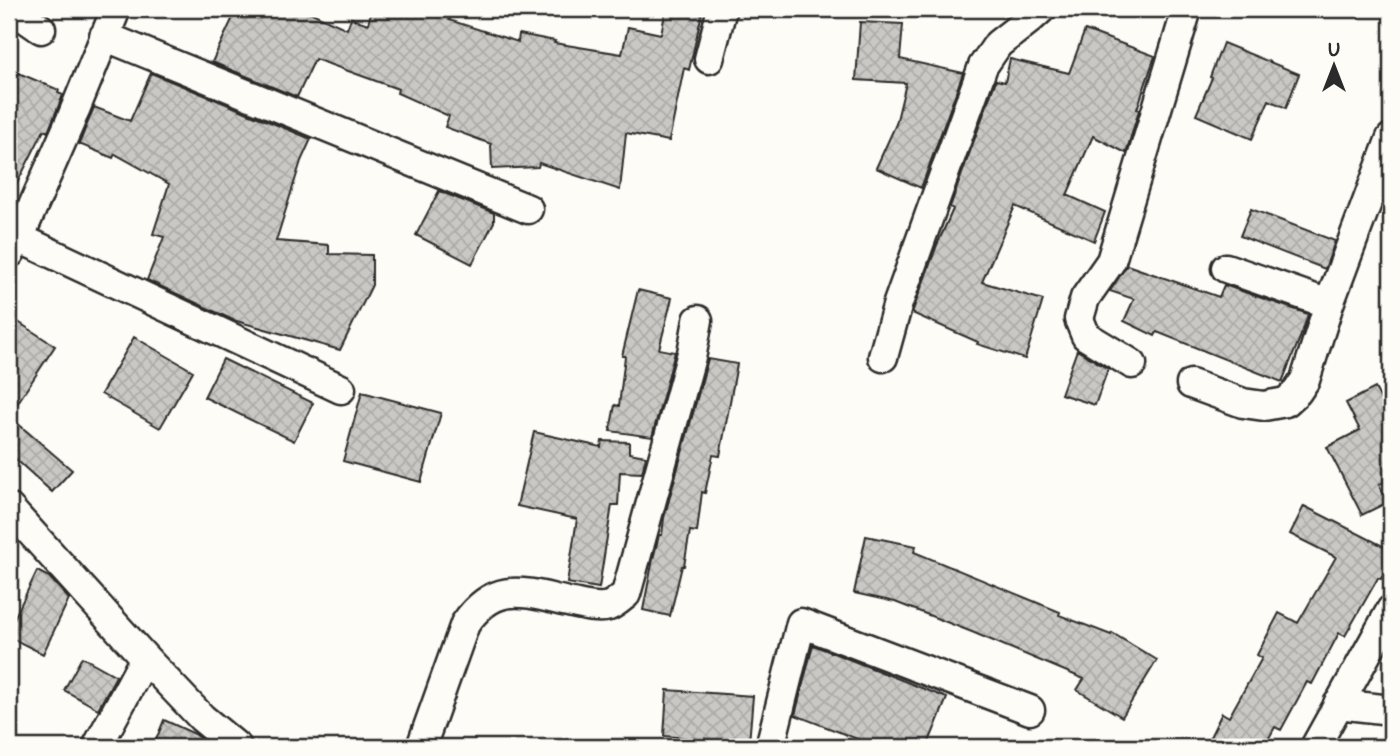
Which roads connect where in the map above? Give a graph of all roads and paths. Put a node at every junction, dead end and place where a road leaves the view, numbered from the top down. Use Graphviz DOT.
graph roads {
  1 [pos="12,9"];
  2 [pos="116,9"];
  3 [pos="722,9"];
  4 [pos="1041,9"];
  5 [pos="1187,9"];
  6 [pos="41,29"];
  7 [pos="104,36"];
  8 [pos="709,59"];
  9 [pos="1391,138"];
  10 [pos="528,209"];
  11 [pos="14,246"];
  12 [pos="1226,268"];
  13 [pos="1329,304"];
  14 [pos="698,320"];
  15 [pos="883,357"];
  16 [pos="1132,365"];
  17 [pos="1191,384"];
  18 [pos="341,388"];
  19 [pos="9,508"];
  20 [pos="1391,610"];
  21 [pos="145,658"];
  22 [pos="1338,704"];
  23 [pos="1030,709"];
  24 [pos="1391,709"];
  25 [pos="97,747"];
  26 [pos="237,747"];
  27 [pos="421,747"];
  28 [pos="770,747"];
  29 [pos="1315,747"];
  1 -- 6 [label="street"];
  2 -- 7 [label="street"];
  3 -- 8 [label="street"];
  4 -- 15 [label="street"];
  5 -- 16 [label="street"];
  7 -- 10 [label="street"];
  7 -- 11 [label="street"];
  9 -- 13 [label="street"];
  11 -- 18 [label="street"];
  12 -- 13 [label="street"];
  13 -- 17 [label="street"];
  14 -- 27 [label="street"];
  19 -- 21 [label="street"];
  20 -- 22 [label="street"];
  21 -- 25 [label="street"];
  21 -- 26 [label="street"];
  22 -- 24 [label="street"];
  22 -- 29 [label="street"];
  23 -- 28 [label="street"];
}
